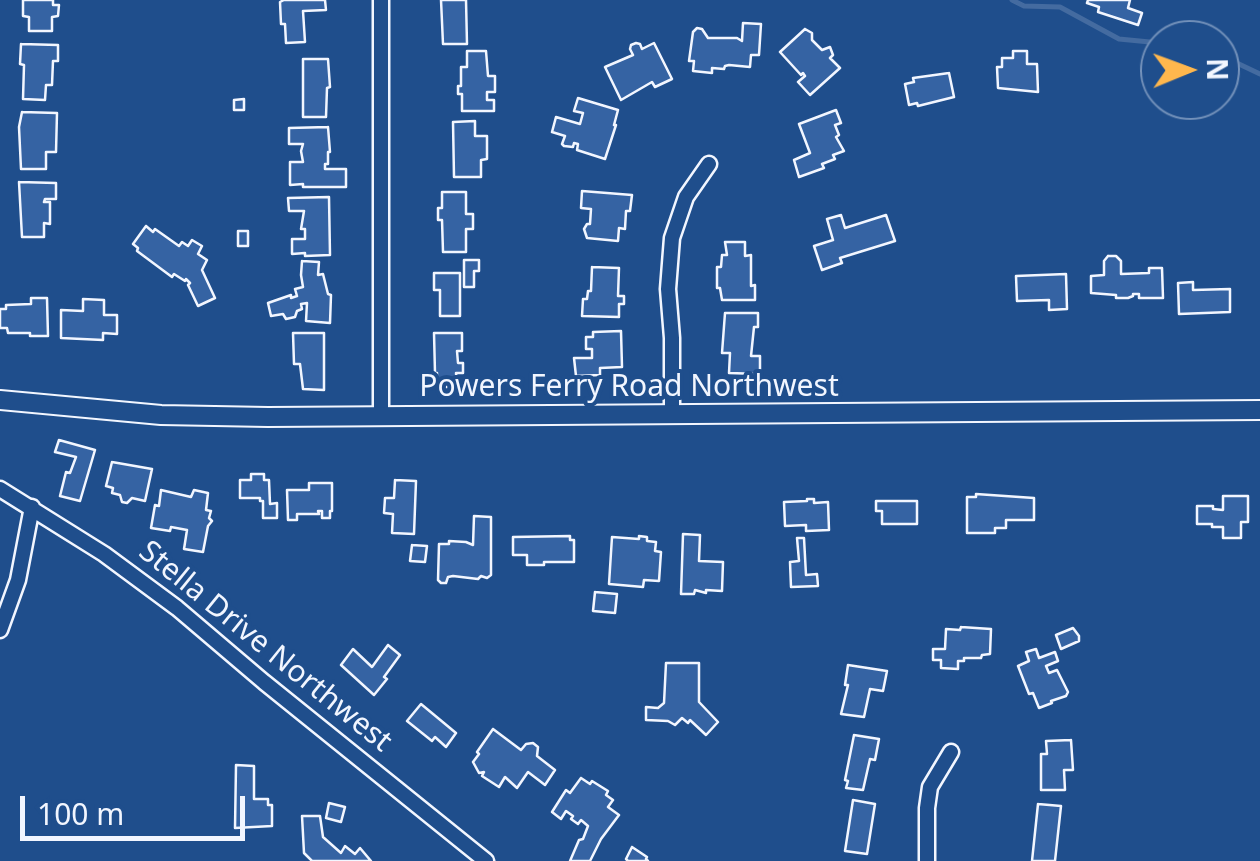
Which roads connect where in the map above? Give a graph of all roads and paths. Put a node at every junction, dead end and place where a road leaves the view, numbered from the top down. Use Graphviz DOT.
graph roads {
  1 [pos="380,0"];
  2 [pos="710,164"];
  3 [pos="0,400"];
  4 [pos="1260,410"];
  5 [pos="672,414"];
  6 [pos="381,417"];
  7 [pos="0,489"];
  8 [pos="32,507"];
  9 [pos="0,630"];
  10 [pos="952,752"];
  11 [pos="486,861"];
  12 [pos="927,861"];
  1 -- 6 [label="street"];
  2 -- 5 [label="street"];
  3 -- 6 [label="street, Powers Ferry Road Northwest"];
  4 -- 5 [label="street, Powers Ferry Road Northwest"];
  5 -- 6 [label="street, Powers Ferry Road Northwest"];
  7 -- 8 [label="street, Stella Drive Northwest"];
  8 -- 9 [label="street"];
  8 -- 11 [label="street, Stella Drive Northwest"];
  10 -- 12 [label="street"];
}
